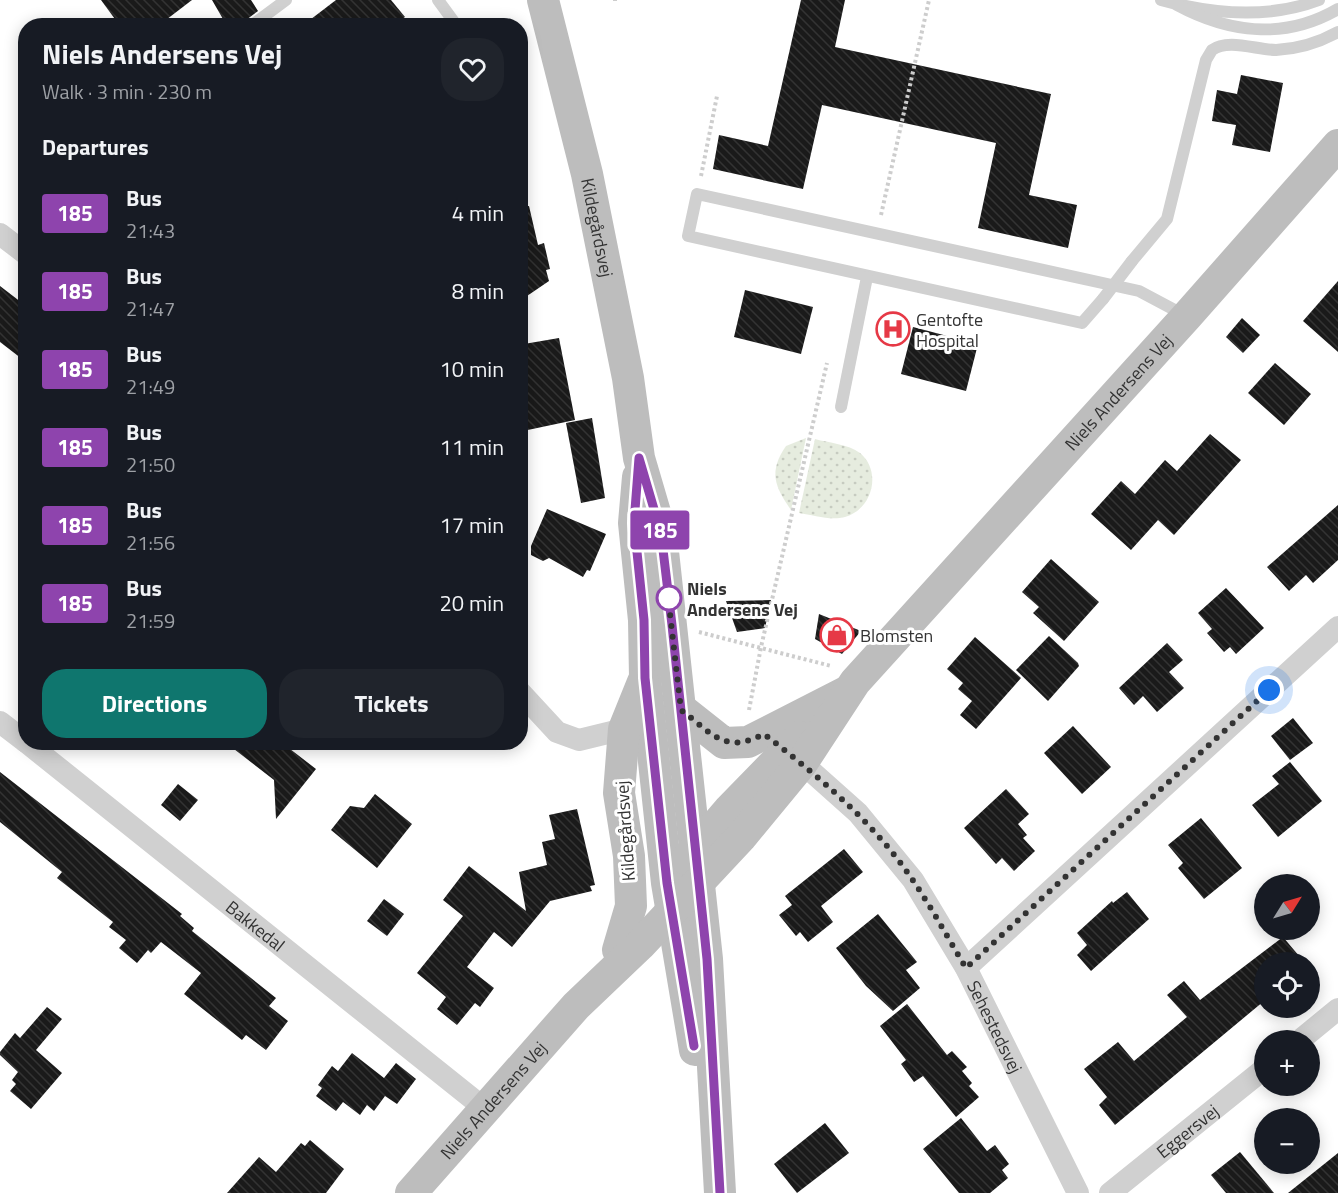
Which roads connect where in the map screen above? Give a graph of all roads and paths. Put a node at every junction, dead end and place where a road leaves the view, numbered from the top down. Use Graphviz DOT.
graph roads {
  1 [pos="286,0"];
  2 [pos="438,0"];
  3 [pos="543,0"];
  4 [pos="930,0"];
  5 [pos="1161,0"];
  6 [pos="1320,0"];
  7 [pos="1177,5"];
  8 [pos="1338,9"];
  9 [pos="262,18"];
  10 [pos="451,18"];
  11 [pos="1338,32"];
  12 [pos="717,96"];
  13 [pos="1338,145"];
  14 [pos="698,194"];
  15 [pos="877,232"];
  16 [pos="0,234"];
  17 [pos="18,248"];
  18 [pos="867,277"];
  19 [pos="1187,316"];
  20 [pos="828,360"];
  21 [pos="841,407"];
  22 [pos="639,458"];
  23 [pos="672,625"];
  24 [pos="1338,627"];
  25 [pos="761,647"];
  26 [pos="645,678"];
  27 [pos="852,686"];
  28 [pos="528,701"];
  29 [pos="681,710"];
  30 [pos="0,722"];
  31 [pos="624,729"];
  32 [pos="18,736"];
  33 [pos="724,743"];
  34 [pos="36,750"];
  35 [pos="784,750"];
  36 [pos="696,848"];
  37 [pos="700,883"];
  38 [pos="669,898"];
  39 [pos="618,950"];
  40 [pos="966,968"];
  41 [pos="576,1006"];
  42 [pos="1338,1009"];
  43 [pos="1312,1030"];
  44 [pos="1254,1077"];
  45 [pos="484,1108"];
  46 [pos="411,1193"];
  47 [pos="719,1193"];
  48 [pos="1078,1193"];
  49 [pos="1110,1193"];
  1 -- 9 [label="lane"];
  2 -- 10 [label="lane"];
  3 -- 22 [label="street, Kildegårdsvej"];
  4 -- 15 [label="path"];
  5 -- 7 [label="lane"];
  6 -- 7 [label="lane"];
  7 -- 8 [label="lane"];
  11 -- 18 [label="lane, bridge"];
  12 -- 14 [label="path"];
  13 -- 19 [label="street, Niels Andersens Vej"];
  14 -- 15 [label="lane"];
  14 -- 18 [label="lane"];
  15 -- 19 [label="lane"];
  16 -- 17 [label="street"];
  18 -- 21 [label="lane"];
  19 -- 27 [label="street, Niels Andersens Vej"];
  20 -- 25 [label="path"];
  22 -- 23 [label="street, Kildegårdsvej"];
  22 -- 26 [label="street, Kildegårdsvej"];
  23 -- 25 [label="path"];
  23 -- 29 [label="street, Kildegårdsvej"];
  24 -- 40 [label="street"];
  25 -- 27 [label="path"];
  25 -- 33 [label="path"];
  26 -- 31 [label="street, Kildegårdsvej"];
  26 -- 38 [label="street, Kildegårdsvej"];
  27 -- 35 [label="street"];
  27 -- 35 [label="street, Niels Andersens Vej"];
  28 -- 31 [label="street"];
  29 -- 33 [label="street"];
  29 -- 36 [label="street, Kildegårdsvej"];
  30 -- 32 [label="street, Bakkedal"];
  31 -- 39 [label="street, Kildegårdsvej"];
  33 -- 35 [label="street"];
  34 -- 45 [label="street, Bakkedal"];
  35 -- 36 [label="street, Niels Andersens Vej"];
  35 -- 37 [label="street, Niels Andersens Vej"];
  35 -- 40 [label="street, Sehestedsvej"];
  36 -- 37 [label="street, Kildegårdsvej"];
  36 -- 38 [label="street, Niels Andersens Vej"];
  37 -- 38 [label="street, Niels Andersens Vej"];
  37 -- 47 [label="street, Kildegårdsvej"];
  38 -- 39 [label="street, Niels Andersens Vej"];
  38 -- 41 [label="street, Niels Andersens Vej"];
  38 -- 47 [label="street, Kildegårdsvej"];
  39 -- 41 [label="street, Niels Andersens Vej"];
  40 -- 48 [label="street, Sehestedsvej"];
  41 -- 45 [label="street, Niels Andersens Vej"];
  42 -- 43 [label="street"];
  44 -- 49 [label="street, Eggersvej"];
  45 -- 46 [label="street, Niels Andersens Vej"];
}
